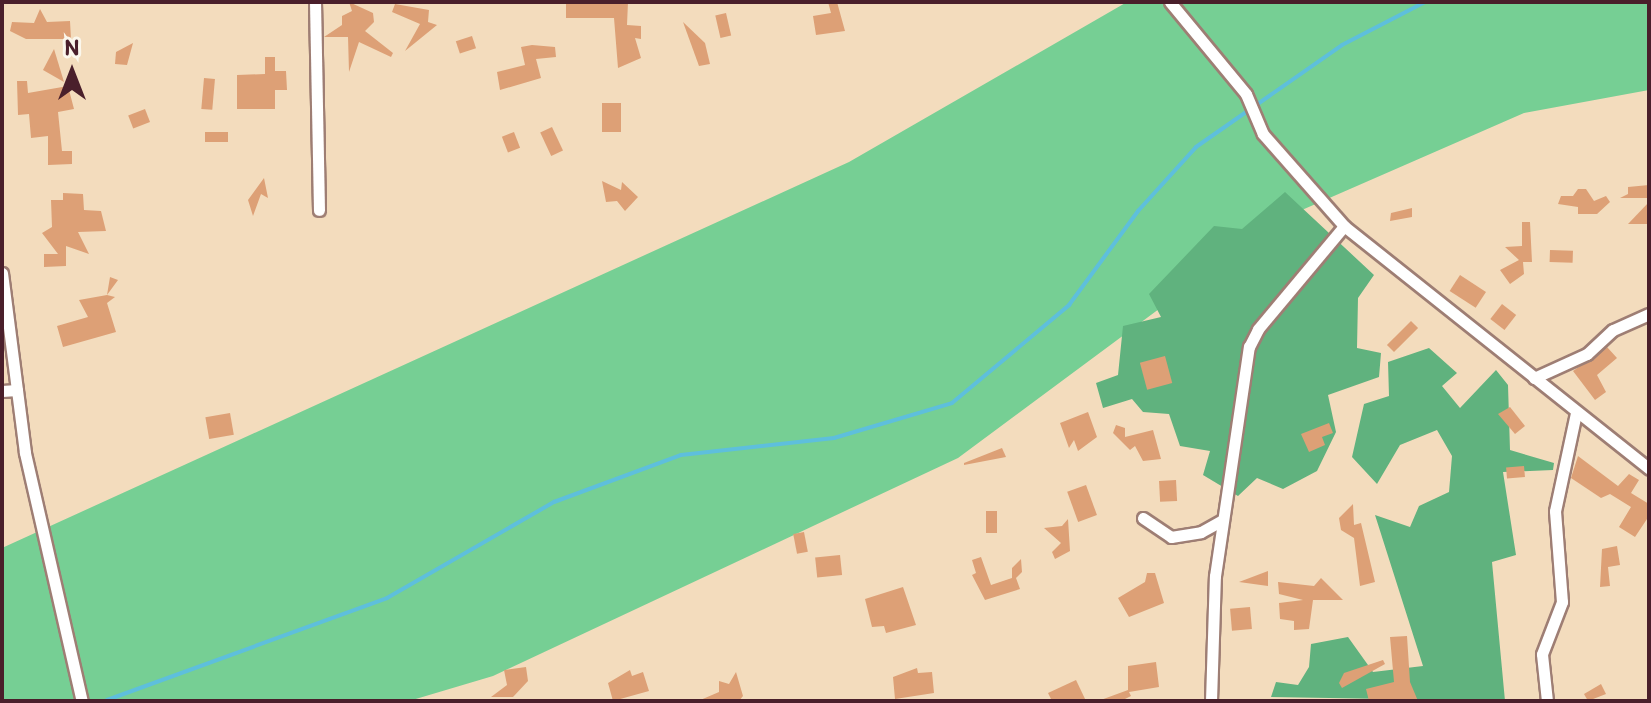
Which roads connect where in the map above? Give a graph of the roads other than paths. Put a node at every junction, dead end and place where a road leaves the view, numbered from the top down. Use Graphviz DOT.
graph roads {
  1 [pos="315,2"];
  2 [pos="1170,2"];
  3 [pos="319,210"];
  4 [pos="1344,226"];
  5 [pos="2,273"];
  6 [pos="1649,314"];
  7 [pos="1534,378"];
  8 [pos="17,390"];
  9 [pos="2,391"];
  10 [pos="1576,413"];
  11 [pos="1649,469"];
  12 [pos="1143,518"];
  13 [pos="1223,520"];
  14 [pos="82,701"];
  15 [pos="1211,701"];
  16 [pos="1547,701"];
  1 -- 3 [label="street"];
  2 -- 4 [label="street"];
  4 -- 7 [label="street"];
  4 -- 13 [label="street"];
  5 -- 8 [label="street"];
  6 -- 7 [label="street"];
  7 -- 10 [label="street"];
  8 -- 9 [label="street"];
  8 -- 14 [label="street"];
  10 -- 11 [label="street"];
  10 -- 16 [label="street"];
  12 -- 13 [label="street"];
  13 -- 15 [label="street"];
}
